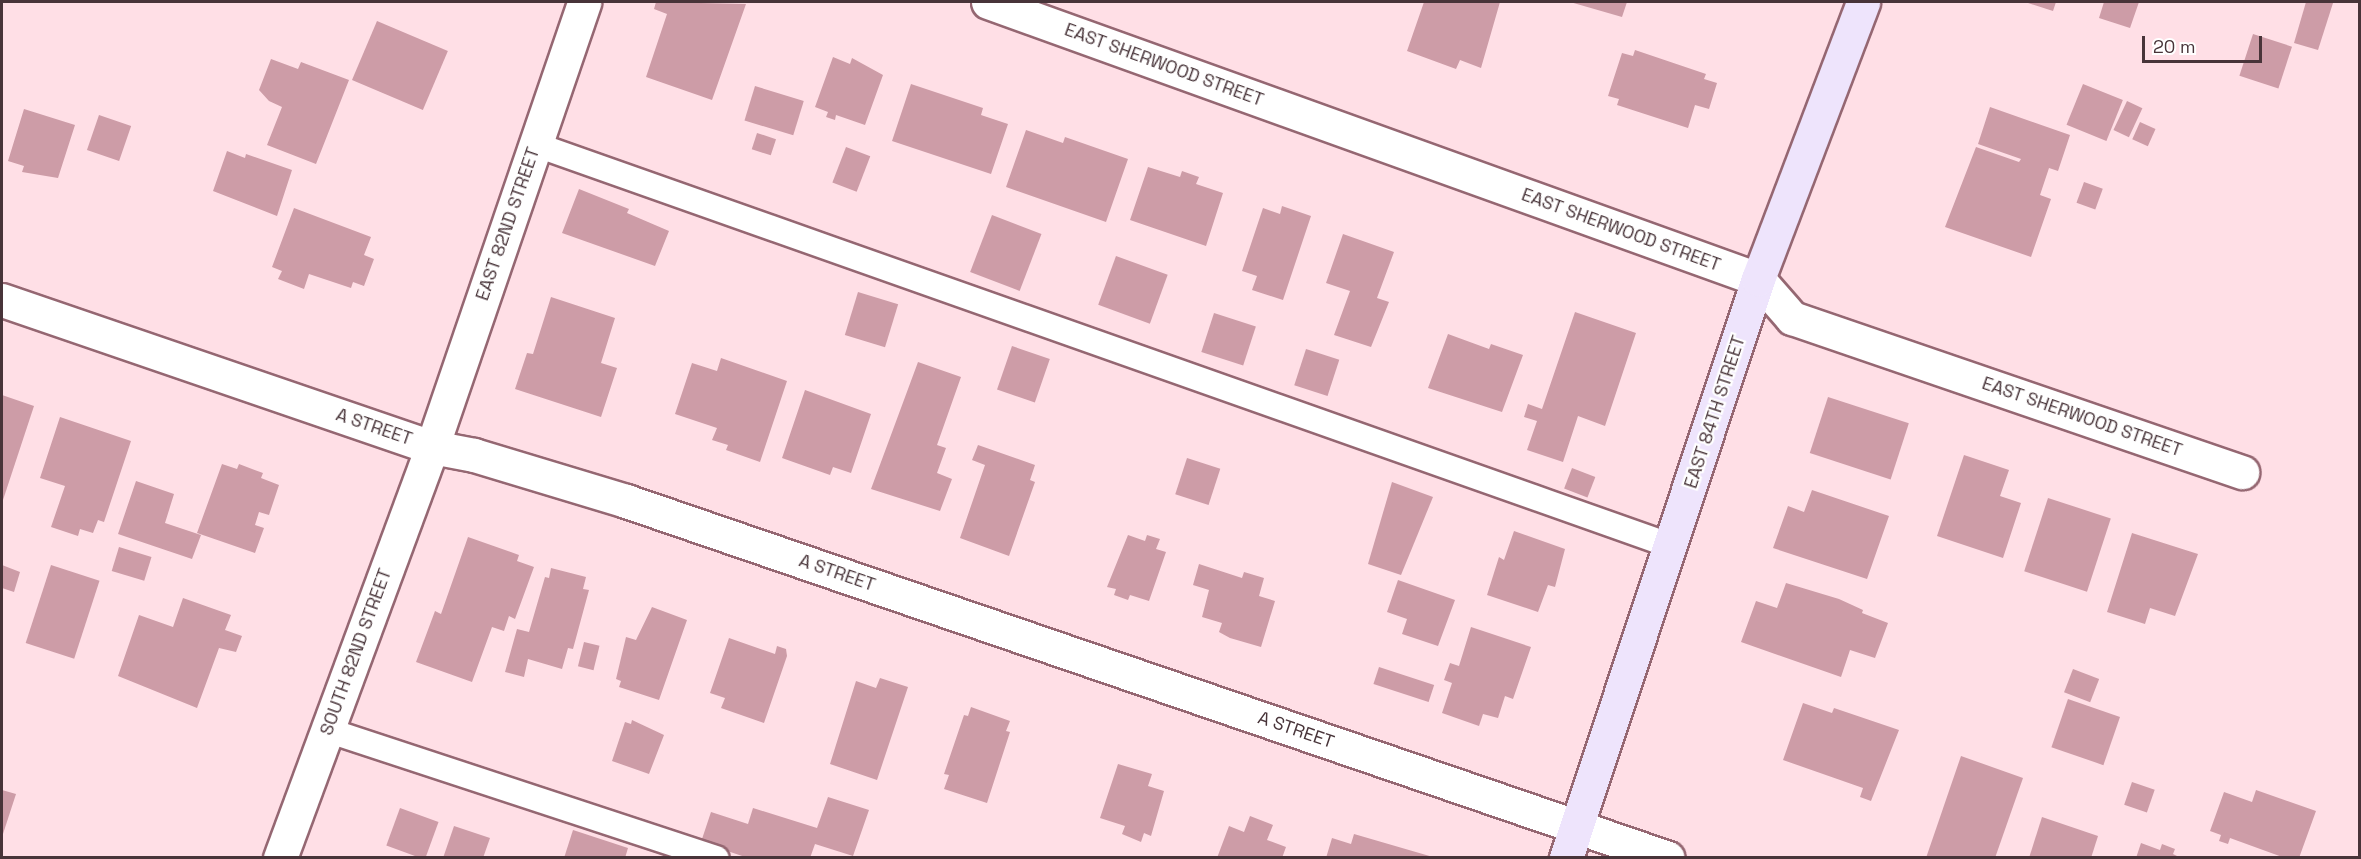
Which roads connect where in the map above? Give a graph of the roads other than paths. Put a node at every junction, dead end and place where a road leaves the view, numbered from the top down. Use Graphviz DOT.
graph roads {
  1 [pos="584,2"];
  2 [pos="988,2"];
  3 [pos="1863,2"];
  4 [pos="534,144"];
  5 [pos="1758,279"];
  6 [pos="2,300"];
  7 [pos="432,447"];
  8 [pos="2242,472"];
  9 [pos="1672,546"];
  10 [pos="327,730"];
  11 [pos="1578,826"];
  12 [pos="280,858"];
  13 [pos="716,858"];
  14 [pos="1566,858"];
  15 [pos="1668,858"];
  1 -- 4 [label="street, EAST 82ND STREET"];
  2 -- 5 [label="street, EAST SHERWOOD STREET"];
  3 -- 5 [label="street, EAST 84TH STREET"];
  4 -- 7 [label="street, EAST 82ND STREET"];
  4 -- 9 [label="lane"];
  5 -- 8 [label="street, EAST SHERWOOD STREET"];
  5 -- 9 [label="street, EAST 84TH STREET"];
  6 -- 7 [label="street, A STREET"];
  7 -- 10 [label="street, SOUTH 82ND STREET"];
  7 -- 11 [label="street, A STREET"];
  9 -- 11 [label="street, EAST 84TH STREET"];
  10 -- 12 [label="street, SOUTH 82ND STREET"];
  10 -- 13 [label="lane"];
  11 -- 14 [label="street, EAST 84TH STREET"];
  11 -- 15 [label="street, A STREET"];
}
